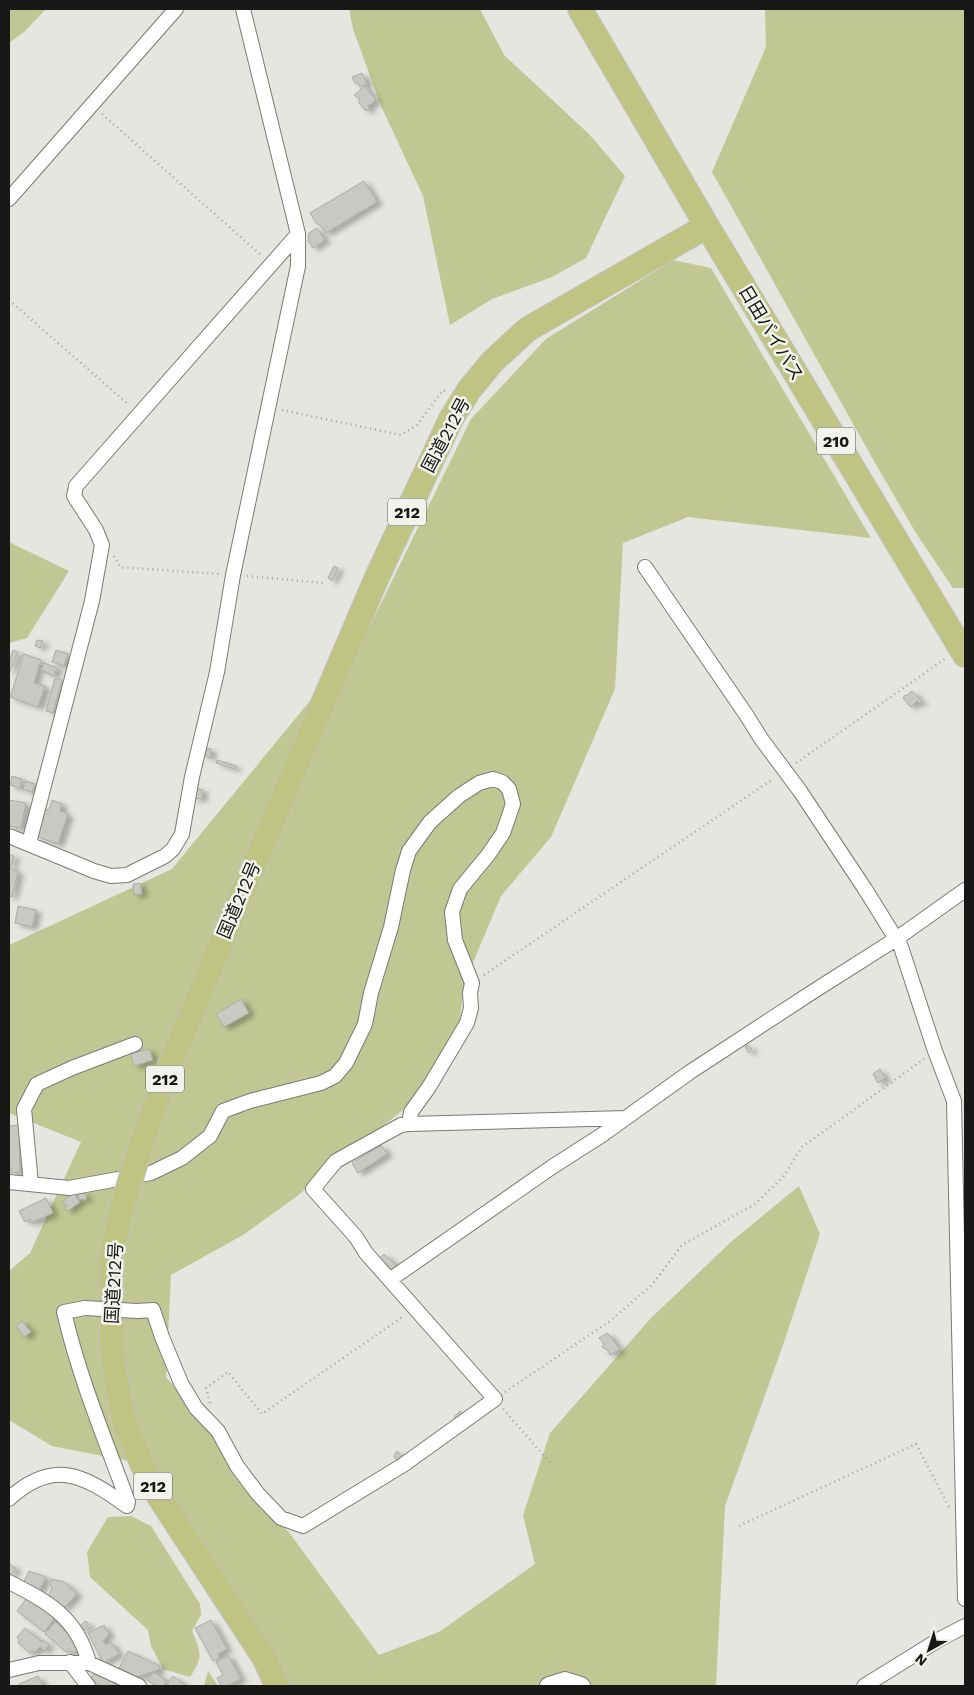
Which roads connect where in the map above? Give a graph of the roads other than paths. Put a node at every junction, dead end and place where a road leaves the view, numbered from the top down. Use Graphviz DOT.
graph roads {
  1 [pos="176,9"];
  2 [pos="242,9"];
  3 [pos="580,9"];
  4 [pos="9,199"];
  5 [pos="707,226"];
  6 [pos="298,234"];
  7 [pos="645,567"];
  8 [pos="963,652"];
  9 [pos="9,836"];
  10 [pos="28,843"];
  11 [pos="965,890"];
  12 [pos="896,939"];
  13 [pos="135,1044"];
  14 [pos="626,1118"];
  15 [pos="409,1124"];
  16 [pos="9,1182"];
  17 [pos="30,1184"];
  18 [pos="391,1279"];
  19 [pos="9,1499"];
  20 [pos="964,1527"];
  21 [pos="9,1582"];
  22 [pos="965,1599"];
  23 [pos="965,1626"];
  24 [pos="70,1662"];
  25 [pos="89,1663"];
  26 [pos="9,1670"];
  27 [pos="88,1686"];
  28 [pos="139,1686"];
  29 [pos="277,1686"];
  30 [pos="550,1686"];
  31 [pos="581,1686"];
  32 [pos="864,1686"];
  1 -- 4 [label="street"];
  2 -- 6 [label="street"];
  3 -- 5 [label="highway, 日田バイパス / 210"];
  5 -- 8 [label="highway, 日田バイパス / 210"];
  5 -- 29 [label="highway, 国道212号 / 212, bridge"];
  6 -- 10 [label="street"];
  6 -- 10 [label="street"];
  7 -- 12 [label="street"];
  9 -- 10 [label="street"];
  11 -- 12 [label="street"];
  12 -- 14 [label="street"];
  12 -- 20 [label="street"];
  13 -- 17 [label="street"];
  14 -- 15 [label="street"];
  14 -- 18 [label="street"];
  15 -- 17 [label="street"];
  15 -- 18 [label="street"];
  16 -- 17 [label="street"];
  18 -- 19 [label="street, bridge"];
  20 -- 22 [label="street"];
  21 -- 25 [label="street"];
  23 -- 32 [label="street"];
  24 -- 25 [label="street"];
  24 -- 26 [label="street"];
  24 -- 27 [label="street"];
  25 -- 28 [label="street"];
  30 -- 31 [label="street"];
}
